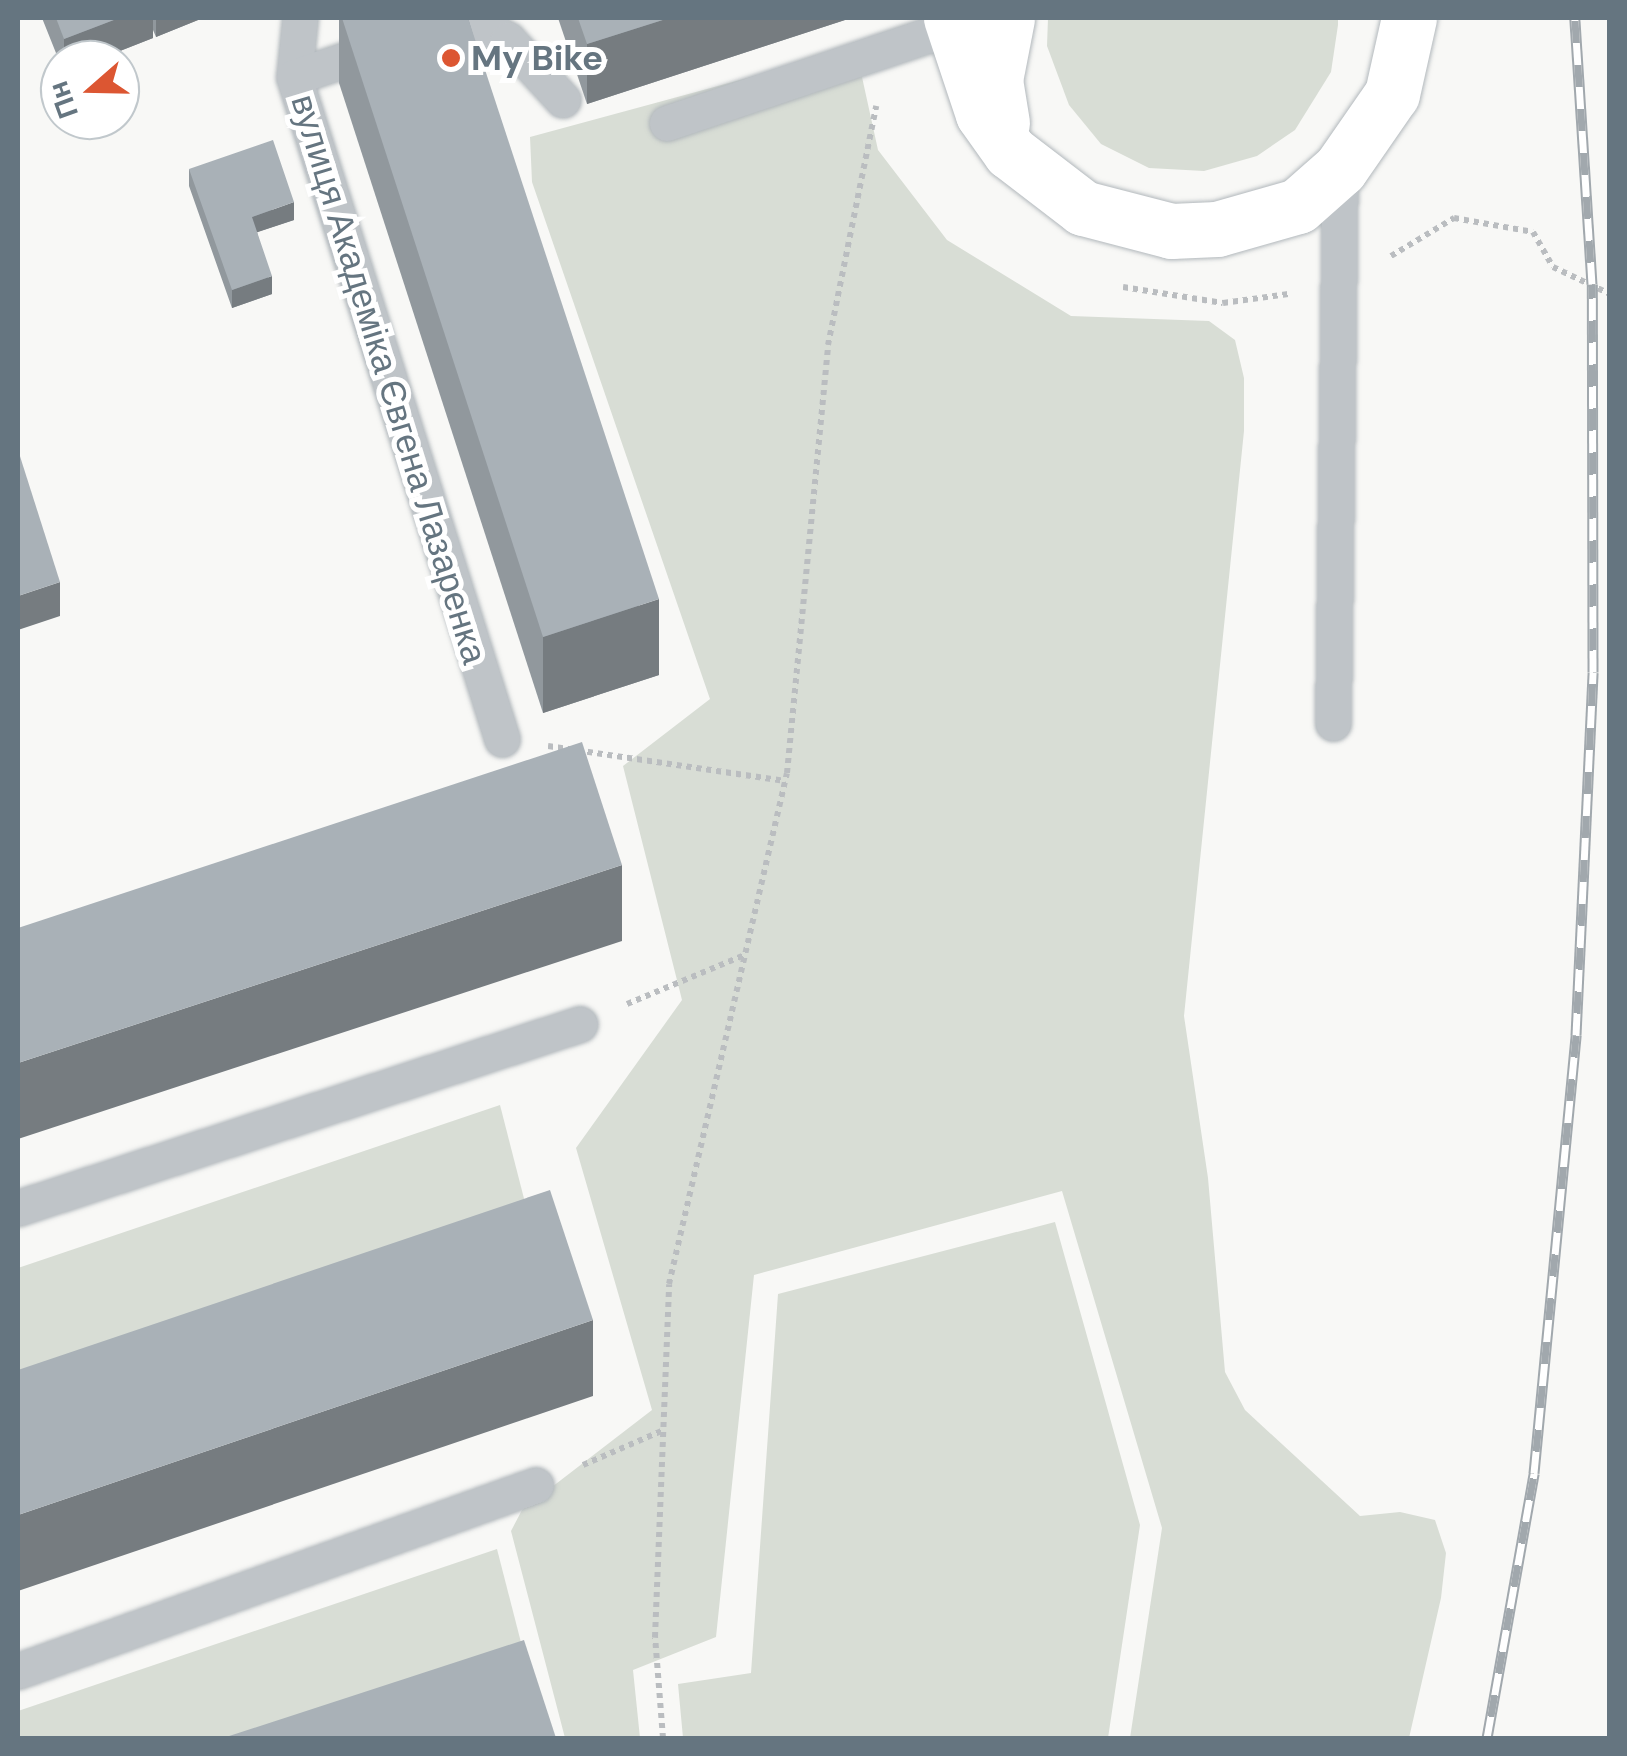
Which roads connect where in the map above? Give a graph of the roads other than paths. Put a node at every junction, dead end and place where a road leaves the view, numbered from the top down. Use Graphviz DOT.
graph roads {
  1 [pos="300,18"];
  2 [pos="1008,18"];
  3 [pos="1409,18"];
  4 [pos="952,22"];
  5 [pos="294,76"];
  6 [pos="563,100"];
  7 [pos="667,123"];
  8 [pos="1010,152"];
  9 [pos="1340,169"];
  10 [pos="1333,723"];
  11 [pos="502,739"];
  12 [pos="580,1024"];
  13 [pos="18,1208"];
  14 [pos="536,1485"];
  15 [pos="18,1671"];
  1 -- 5 [label="lane, вулиця Академіка Євгена Лазаренка"];
  2 -- 8 [label="main road"];
  3 -- 9 [label="main road"];
  4 -- 7 [label="lane"];
  4 -- 8 [label="main road"];
  5 -- 6 [label="lane"];
  5 -- 11 [label="lane, вулиця Академіка Євгена Лазаренка"];
  8 -- 9 [label="main road"];
  9 -- 10 [label="lane"];
  12 -- 13 [label="lane"];
  14 -- 15 [label="lane"];
}
